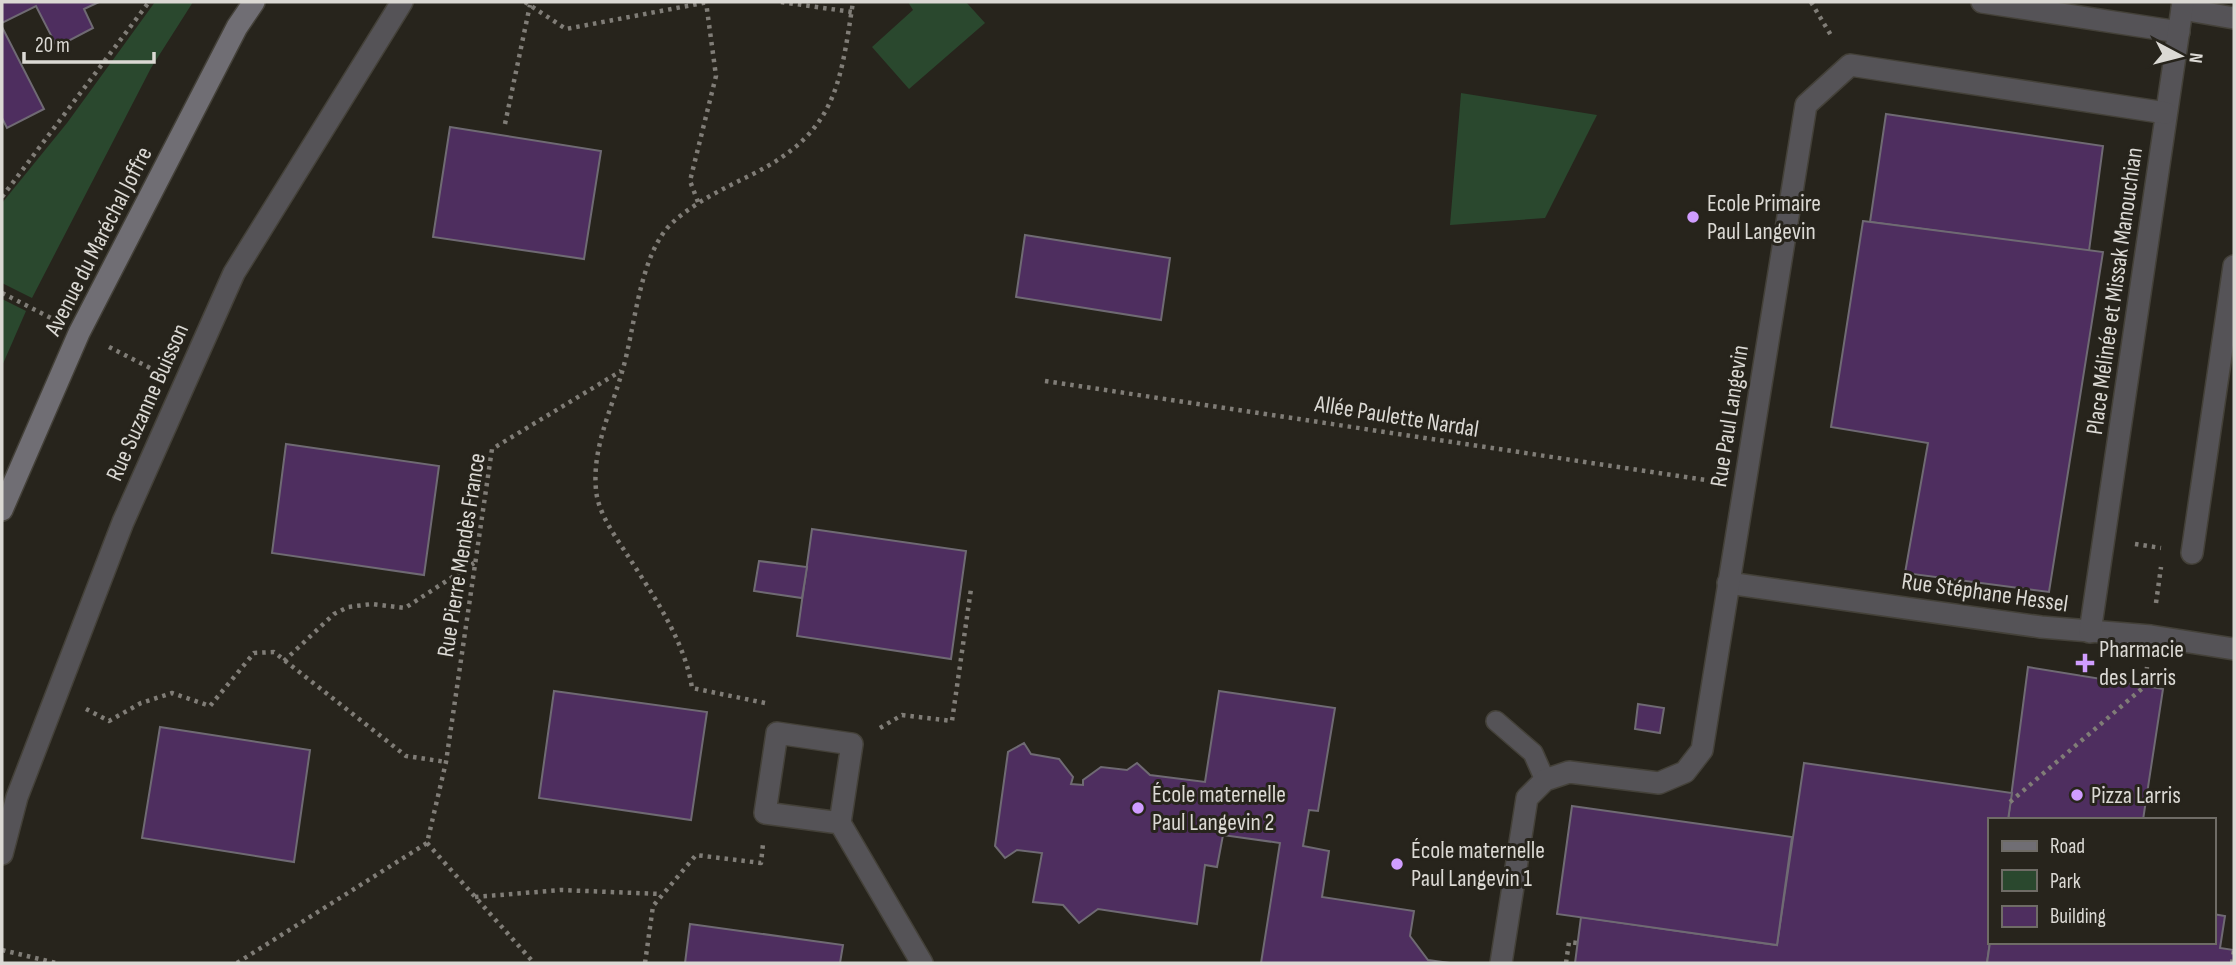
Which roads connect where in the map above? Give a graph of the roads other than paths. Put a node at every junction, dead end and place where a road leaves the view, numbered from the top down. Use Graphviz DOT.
graph roads {
  1 [pos="254,2"];
  2 [pos="402,2"];
  3 [pos="1982,2"];
  4 [pos="2182,5"];
  5 [pos="2234,18"];
  6 [pos="2179,32"];
  7 [pos="2166,113"];
  8 [pos="2234,266"];
  9 [pos="2,510"];
  10 [pos="2192,553"];
  11 [pos="1728,583"];
  12 [pos="2090,632"];
  13 [pos="2234,649"];
  14 [pos="1496,721"];
  15 [pos="1545,780"];
  16 [pos="840,823"];
  17 [pos="2,854"];
  18 [pos="922,963"];
  19 [pos="1501,963"];
  1 -- 9 [label="main road, Avenue du Maréchal Joffre"];
  2 -- 17 [label="street, Rue Suzanne Buisson"];
  3 -- 6 [label="street"];
  4 -- 5 [label="street, Place Mélinée et Missak Manouchian"];
  4 -- 6 [label="street, Place Mélinée et Missak Manouchian"];
  6 -- 7 [label="street, Place Mélinée et Missak Manouchian"];
  7 -- 11 [label="street, Rue Paul Langevin"];
  7 -- 12 [label="street, Place Mélinée et Missak Manouchian"];
  8 -- 10 [label="street"];
  11 -- 12 [label="street, Rue Stéphane Hessel"];
  11 -- 15 [label="street, Rue Paul Langevin"];
  12 -- 13 [label="street, Rue Stéphane Hessel"];
  14 -- 15 [label="lane"];
  15 -- 19 [label="street"];
  16 -- 16 [label="street"];
  16 -- 18 [label="street"];
}
